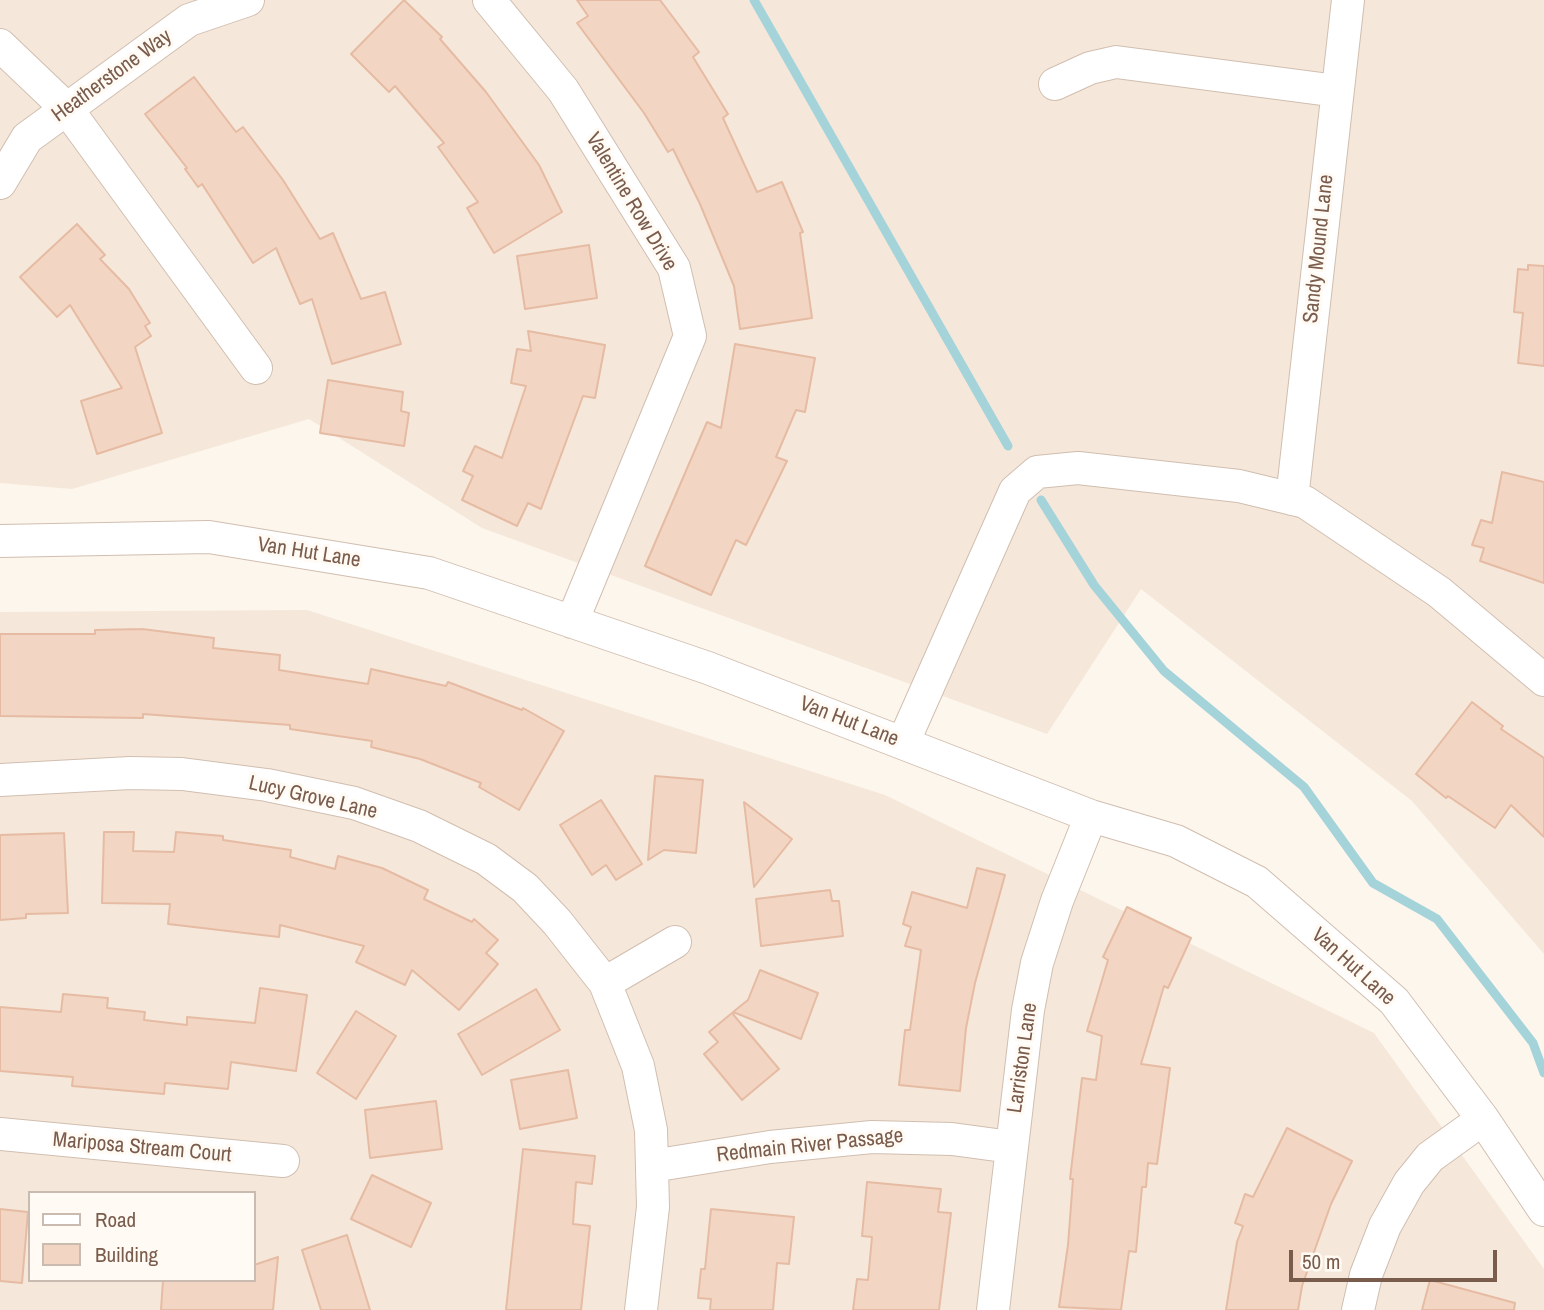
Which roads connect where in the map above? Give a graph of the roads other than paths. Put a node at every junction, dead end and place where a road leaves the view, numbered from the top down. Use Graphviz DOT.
graph roads {
  1 [pos="248,0"];
  2 [pos="489,0"];
  3 [pos="1348,0"];
  4 [pos="0,45"];
  5 [pos="1055,84"];
  6 [pos="1337,91"];
  7 [pos="67,109"];
  8 [pos="0,183"];
  9 [pos="256,368"];
  10 [pos="1292,499"];
  11 [pos="0,541"];
  12 [pos="572,622"];
  13 [pos="1539,676"];
  14 [pos="902,743"];
  15 [pos="0,780"];
  16 [pos="1091,816"];
  17 [pos="675,942"];
  18 [pos="605,983"];
  19 [pos="1483,1119"];
  20 [pos="0,1134"];
  21 [pos="1011,1147"];
  22 [pos="283,1161"];
  23 [pos="652,1166"];
  24 [pos="1544,1210"];
  25 [pos="640,1310"];
  26 [pos="993,1310"];
  27 [pos="1358,1310"];
  1 -- 7 [label="street, Heatherstone Way"];
  2 -- 12 [label="street, Valentine Row Drive"];
  3 -- 6 [label="street, Sandy Mound Lane"];
  4 -- 7 [label="street"];
  5 -- 6 [label="street"];
  6 -- 10 [label="street, Sandy Mound Lane"];
  7 -- 8 [label="street, Heatherstone Way"];
  7 -- 9 [label="street"];
  10 -- 13 [label="street"];
  10 -- 14 [label="street"];
  11 -- 12 [label="street, Van Hut Lane"];
  12 -- 14 [label="street, Van Hut Lane"];
  14 -- 16 [label="street, Van Hut Lane"];
  15 -- 18 [label="street, Lucy Grove Lane"];
  16 -- 19 [label="street, Van Hut Lane"];
  16 -- 21 [label="street, Larriston Lane"];
  17 -- 18 [label="street"];
  18 -- 23 [label="street, Lucy Grove Lane"];
  19 -- 24 [label="street, Van Hut Lane"];
  19 -- 27 [label="street"];
  20 -- 22 [label="street, Mariposa Stream Court"];
  21 -- 23 [label="street, Redmain River Passage"];
  21 -- 26 [label="street, Larriston Lane"];
  23 -- 25 [label="street, Lucy Grove Lane"];
}
